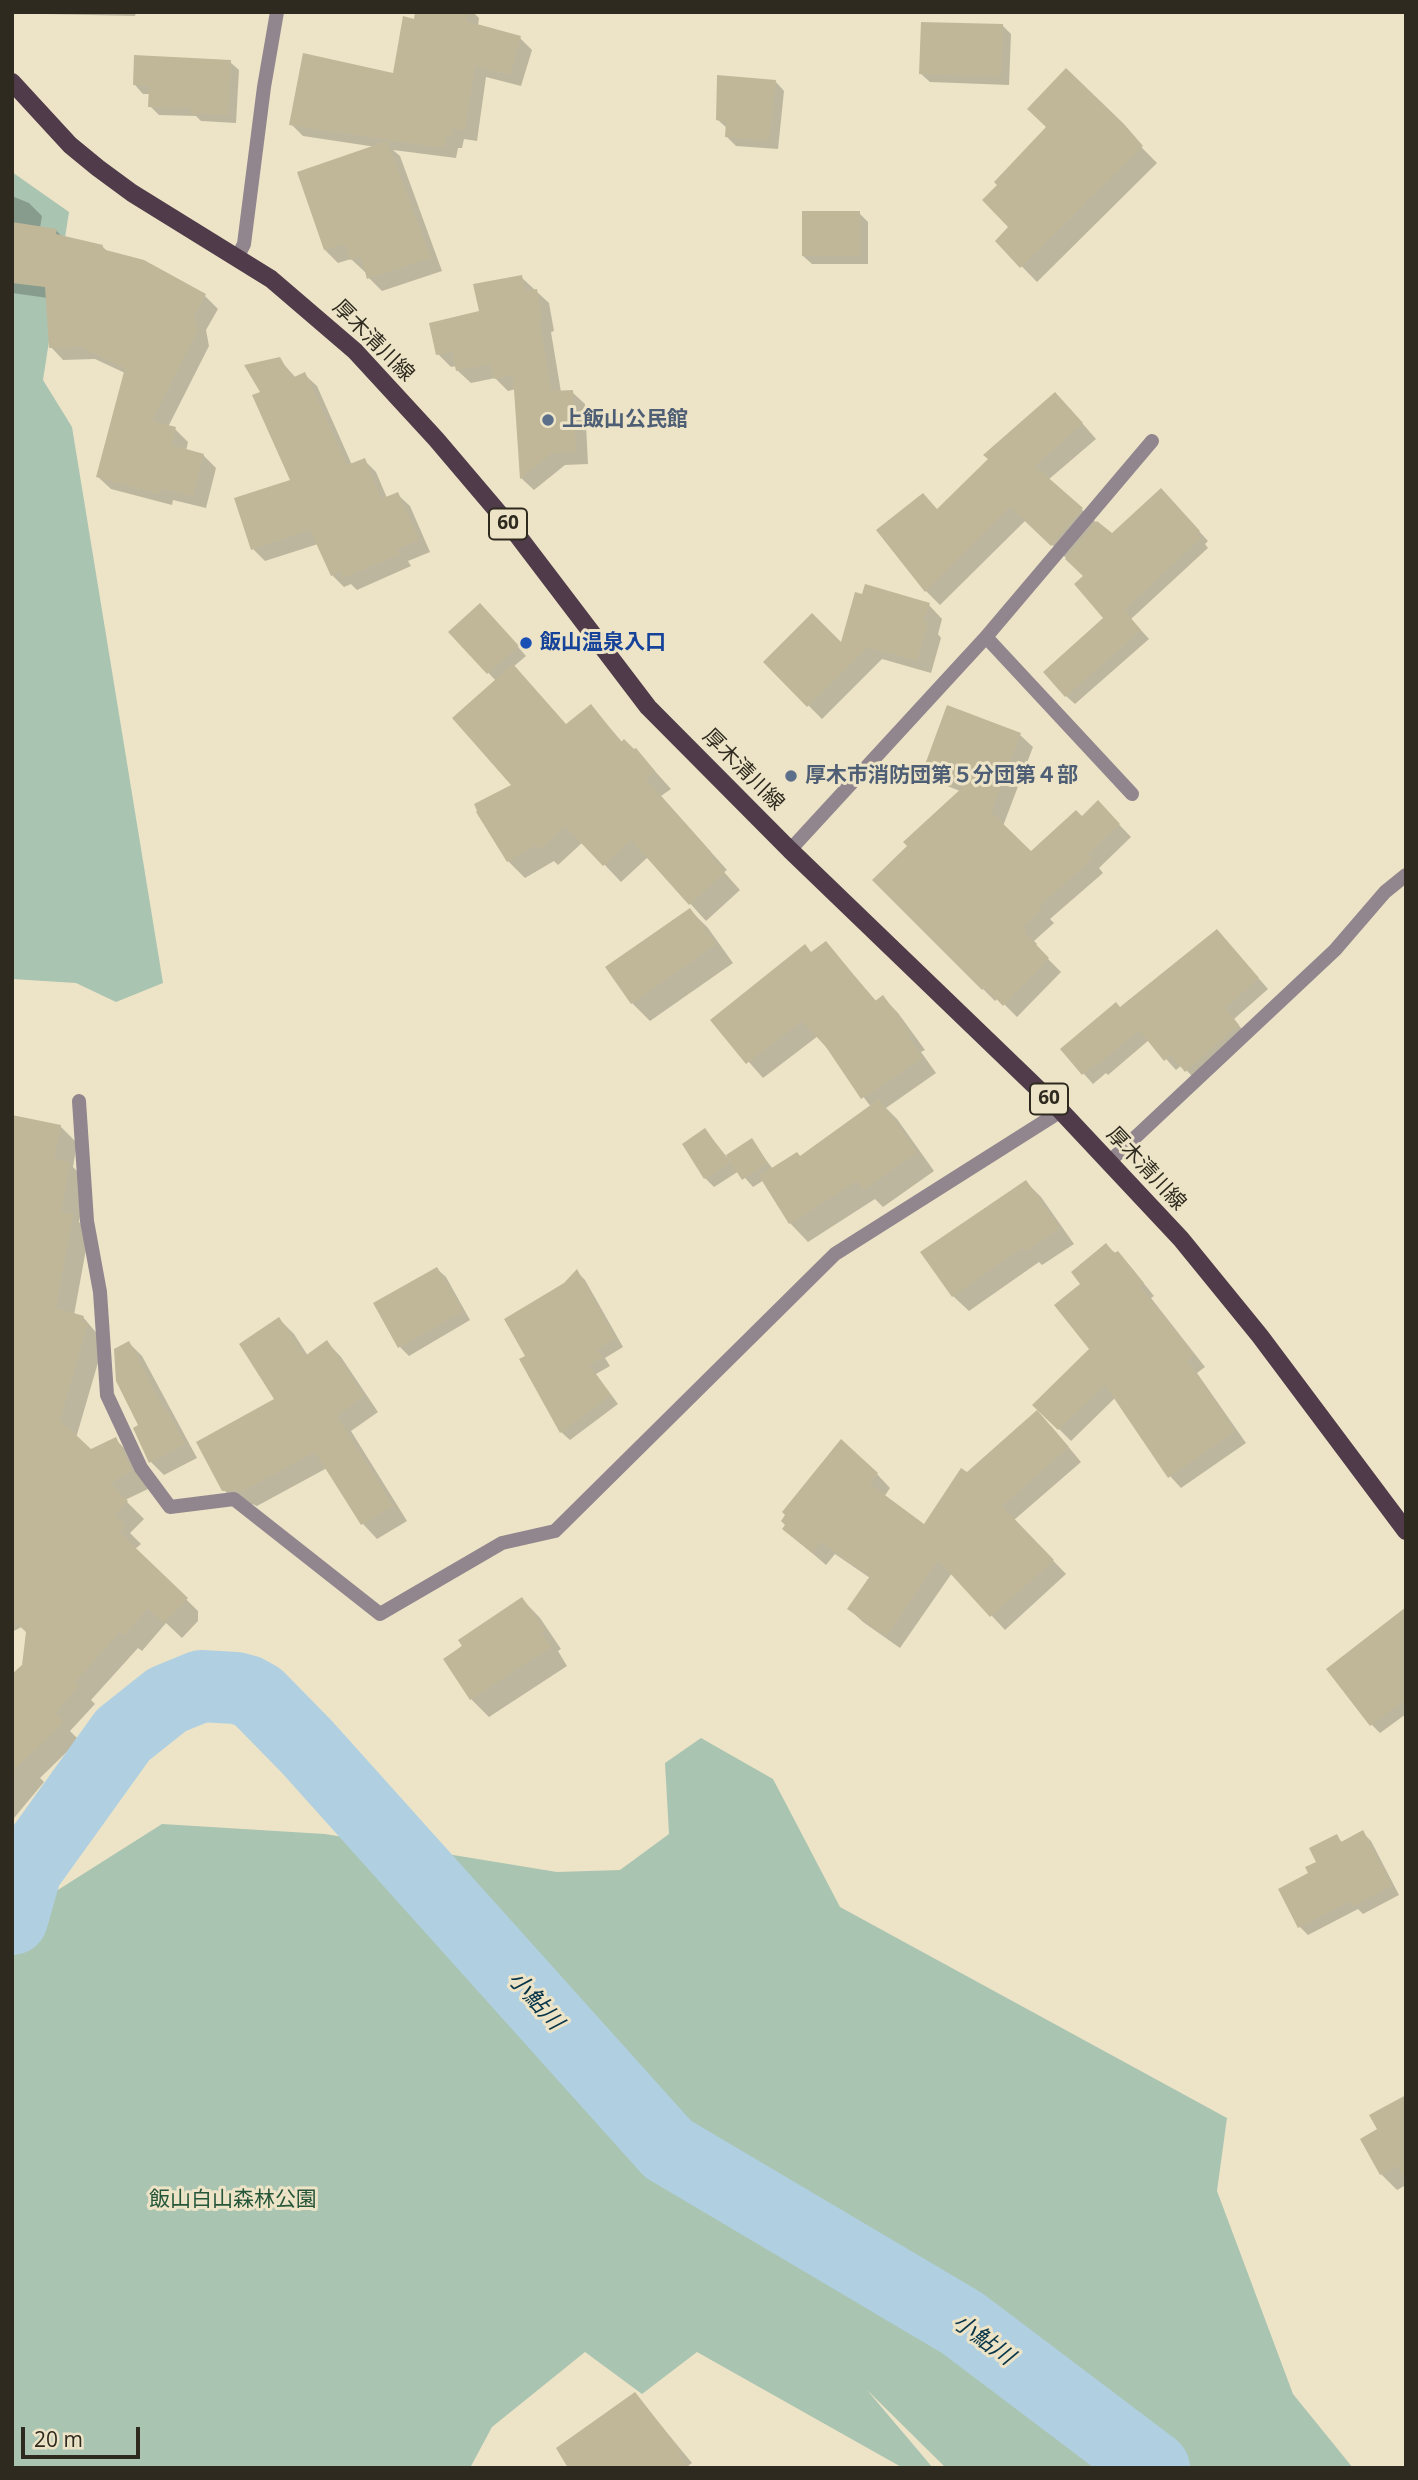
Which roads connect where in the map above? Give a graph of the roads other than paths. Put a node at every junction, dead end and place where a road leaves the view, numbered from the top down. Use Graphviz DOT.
graph roads {
  1 [pos="277,12"];
  2 [pos="12,82"];
  3 [pos="237,258"];
  4 [pos="1152,441"];
  5 [pos="986,637"];
  6 [pos="1132,794"];
  7 [pos="790,850"];
  8 [pos="1406,875"];
  9 [pos="79,1101"];
  10 [pos="1061,1111"];
  11 [pos="1109,1162"];
  12 [pos="1406,1531"];
  1 -- 3 [label="street"];
  2 -- 3 [label="main road, 厚木清川線 / 60"];
  3 -- 7 [label="main road, 厚木清川線 / 60"];
  4 -- 5 [label="street"];
  5 -- 6 [label="street"];
  5 -- 7 [label="street"];
  7 -- 10 [label="main road, 厚木清川線 / 60"];
  8 -- 11 [label="street"];
  9 -- 10 [label="street"];
  10 -- 11 [label="main road, 厚木清川線 / 60"];
  11 -- 12 [label="main road, 厚木清川線 / 60"];
}
